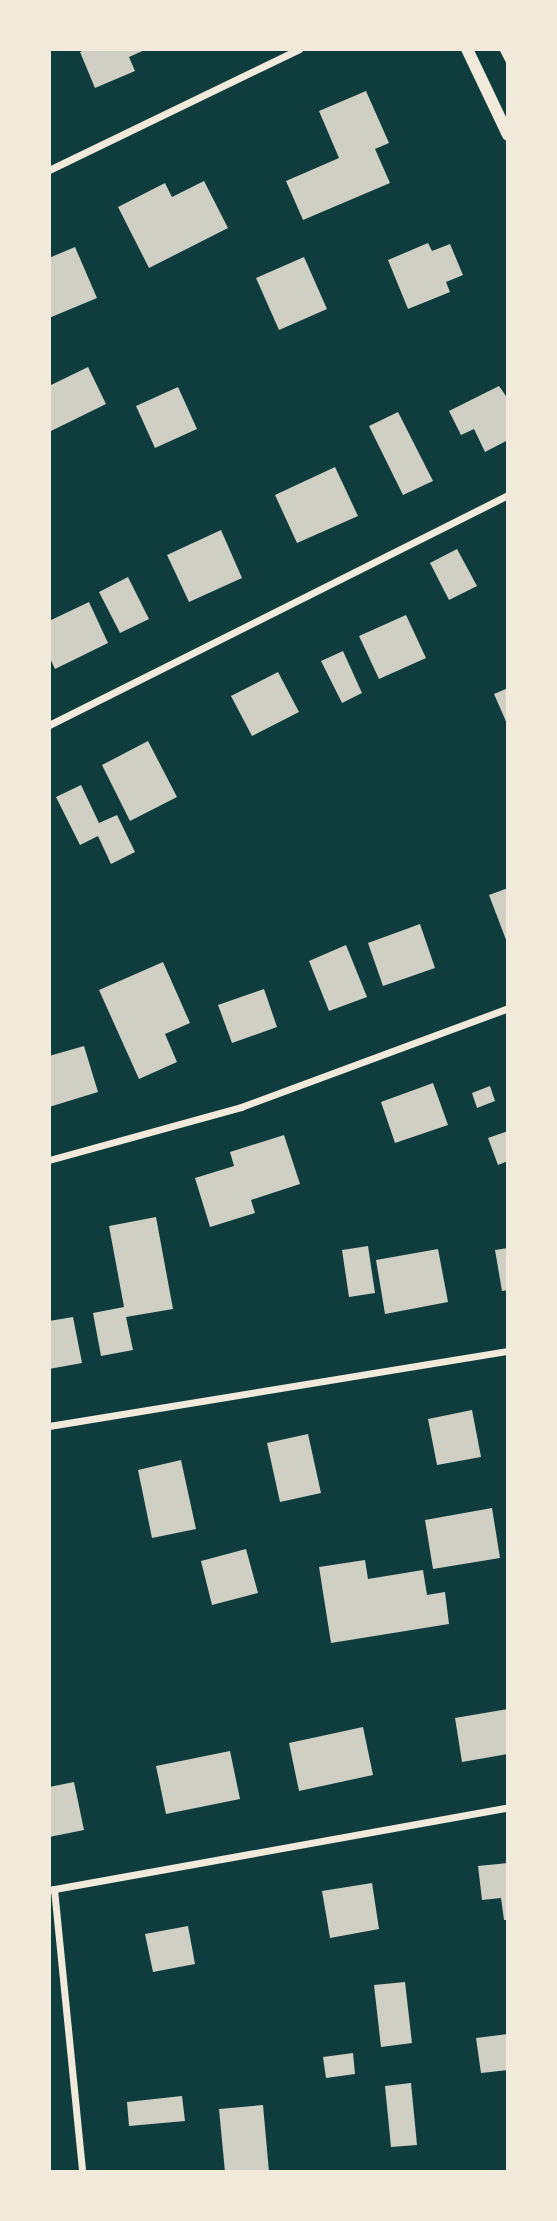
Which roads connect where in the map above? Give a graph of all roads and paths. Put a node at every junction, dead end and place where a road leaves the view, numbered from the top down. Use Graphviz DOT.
graph roads {
  1 [pos="299,49"];
  2 [pos="467,49"];
  3 [pos="502,49"];
  4 [pos="508,61"];
  5 [pos="508,135"];
  6 [pos="49,170"];
  7 [pos="508,495"];
  8 [pos="49,725"];
  9 [pos="508,1008"];
  10 [pos="49,1160"];
  11 [pos="508,1351"];
  12 [pos="49,1426"];
  13 [pos="508,1807"];
  14 [pos="52,1889"];
  15 [pos="82,2172"];
  1 -- 6 [label="street"];
  2 -- 5 [label="street"];
  3 -- 4 [label="path"];
  7 -- 8 [label="street"];
  9 -- 10 [label="street"];
  11 -- 12 [label="street"];
  13 -- 14 [label="street"];
  14 -- 15 [label="street"];
}
